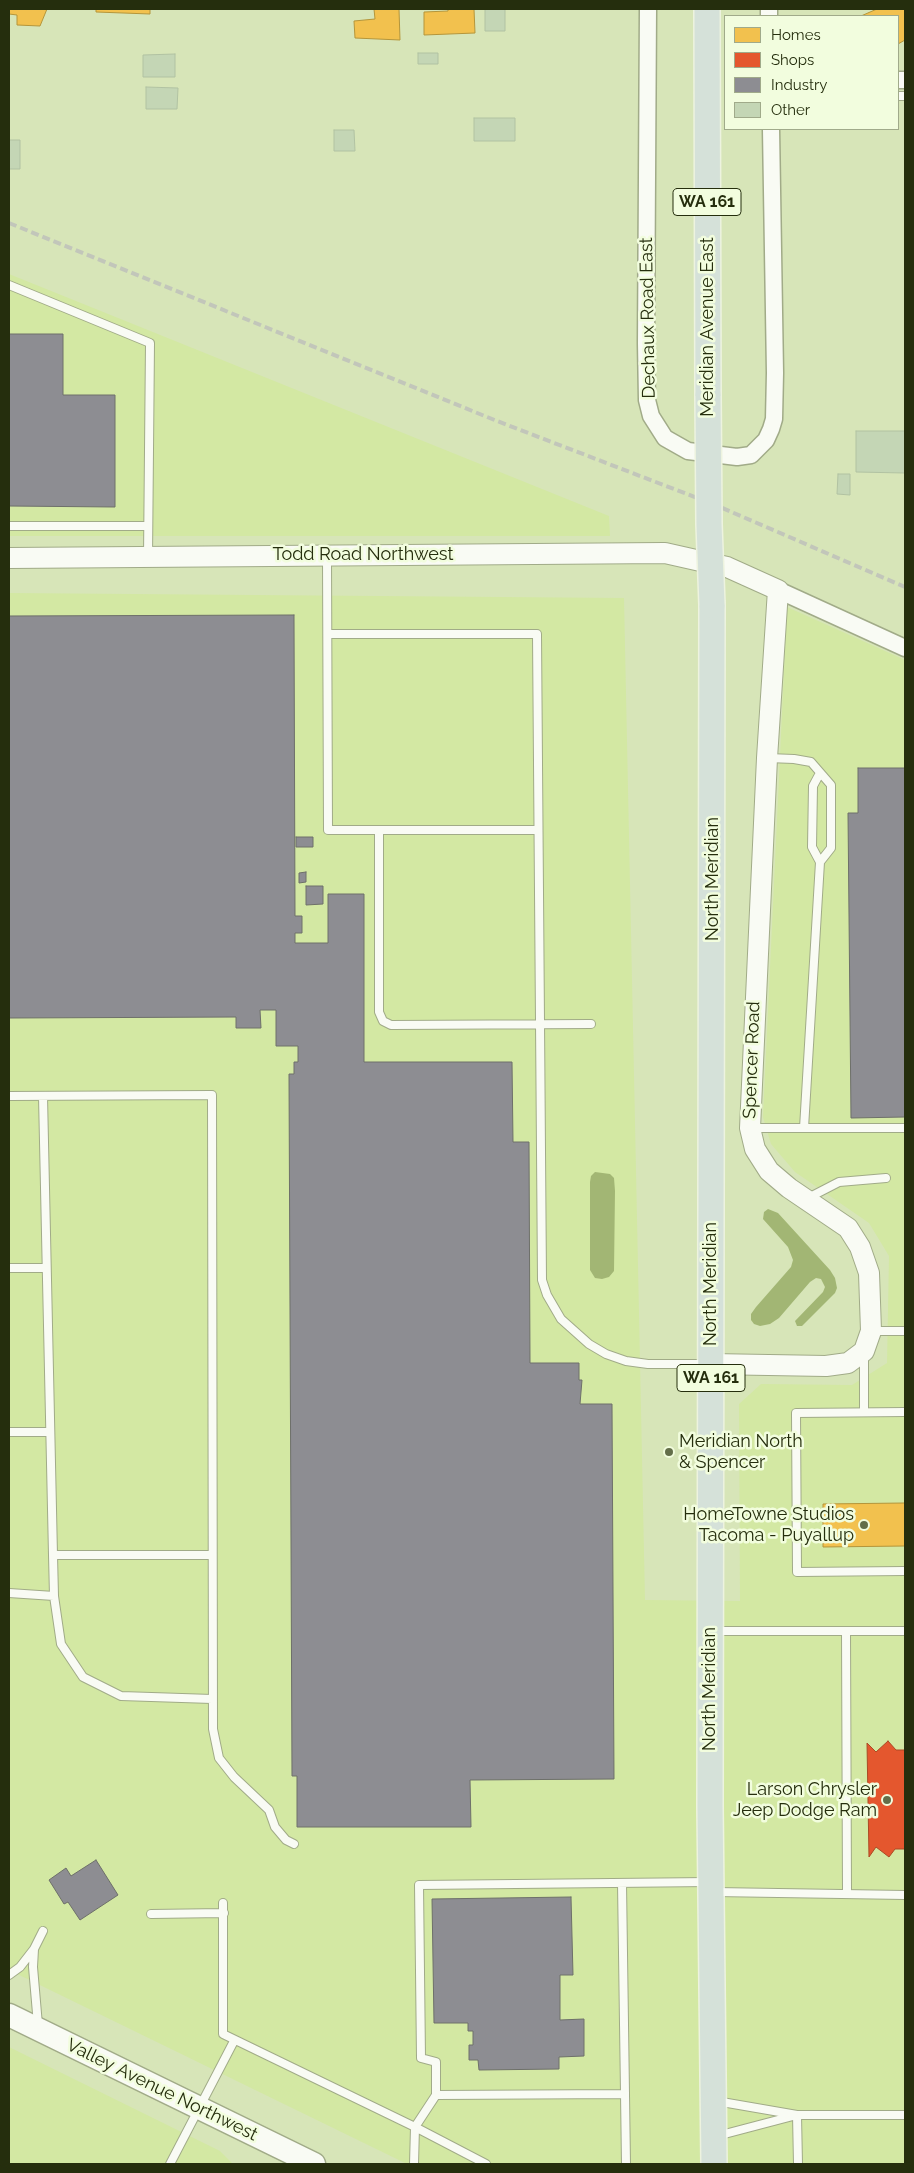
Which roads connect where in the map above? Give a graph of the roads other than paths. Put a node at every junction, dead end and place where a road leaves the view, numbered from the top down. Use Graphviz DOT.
graph roads {
  1 [pos="648,9"];
  2 [pos="707,9"];
  3 [pos="772,130"];
  4 [pos="9,285"];
  5 [pos="709,524"];
  6 [pos="9,526"];
  7 [pos="148,526"];
  8 [pos="327,555"];
  9 [pos="148,557"];
  10 [pos="9,558"];
  11 [pos="778,590"];
  12 [pos="328,634"];
  13 [pos="905,648"];
  14 [pos="766,758"];
  15 [pos="820,773"];
  16 [pos="379,830"];
  17 [pos="538,830"];
  18 [pos="820,862"];
  19 [pos="539,1024"];
  20 [pos="591,1024"];
  21 [pos="9,1096"];
  22 [pos="43,1096"];
  23 [pos="750,1128"];
  24 [pos="804,1128"];
  25 [pos="905,1128"];
  26 [pos="886,1178"];
  27 [pos="806,1199"];
  28 [pos="9,1268"];
  29 [pos="46,1268"];
  30 [pos="871,1331"];
  31 [pos="905,1332"];
  32 [pos="864,1350"];
  33 [pos="711,1364"];
  34 [pos="864,1412"];
  35 [pos="905,1412"];
  36 [pos="9,1432"];
  37 [pos="50,1432"];
  38 [pos="53,1555"];
  39 [pos="212,1555"];
  40 [pos="905,1571"];
  41 [pos="9,1593"];
  42 [pos="54,1596"];
  43 [pos="710,1630"];
  44 [pos="846,1631"];
  45 [pos="905,1631"];
  46 [pos="212,1699"];
  47 [pos="294,1844"];
  48 [pos="622,1883"];
  49 [pos="711,1887"];
  50 [pos="847,1893"];
  51 [pos="905,1895"];
  52 [pos="223,1903"];
  53 [pos="150,1914"];
  54 [pos="224,1914"];
  55 [pos="42,1931"];
  56 [pos="34,1949"];
  57 [pos="9,1975"];
  58 [pos="9,2015"];
  59 [pos="38,2029"];
  60 [pos="234,2041"];
  61 [pos="625,2094"];
  62 [pos="436,2095"];
  63 [pos="714,2100"];
  64 [pos="200,2108"];
  65 [pos="797,2115"];
  66 [pos="905,2115"];
  67 [pos="415,2127"];
  68 [pos="713,2154"];
  69 [pos="170,2164"];
  70 [pos="314,2164"];
  71 [pos="414,2164"];
  72 [pos="486,2164"];
  73 [pos="626,2164"];
  74 [pos="798,2164"];
  1 -- 3 [label="street, Dechaux Road East"];
  2 -- 5 [label="main road, Meridian Avenue East / WA 161, bridge"];
  4 -- 7 [label="lane"];
  5 -- 33 [label="main road, North Meridian / WA 161, bridge"];
  6 -- 7 [label="lane"];
  7 -- 9 [label="lane"];
  8 -- 9 [label="street, Todd Road Northwest"];
  8 -- 11 [label="street, Todd Road Northwest"];
  8 -- 12 [label="lane"];
  9 -- 10 [label="street, Todd Road Northwest"];
  11 -- 13 [label="street"];
  11 -- 14 [label="street, Spencer Road"];
  12 -- 16 [label="lane"];
  12 -- 17 [label="lane"];
  14 -- 15 [label="lane"];
  14 -- 23 [label="street, Spencer Road"];
  15 -- 18 [label="lane"];
  15 -- 18 [label="lane"];
  16 -- 17 [label="lane"];
  16 -- 19 [label="lane"];
  17 -- 19 [label="lane"];
  18 -- 24 [label="lane"];
  19 -- 20 [label="lane"];
  19 -- 33 [label="lane"];
  21 -- 22 [label="lane"];
  22 -- 29 [label="lane"];
  22 -- 39 [label="lane"];
  23 -- 24 [label="lane"];
  23 -- 27 [label="street, Spencer Road"];
  24 -- 25 [label="lane"];
  26 -- 27 [label="lane"];
  27 -- 30 [label="street, Spencer Road"];
  28 -- 29 [label="lane"];
  29 -- 37 [label="lane"];
  30 -- 31 [label="lane"];
  30 -- 32 [label="street, Spencer Road"];
  32 -- 33 [label="street"];
  32 -- 34 [label="lane"];
  33 -- 43 [label="main road, North Meridian / WA 161"];
  34 -- 35 [label="lane"];
  34 -- 40 [label="lane"];
  36 -- 37 [label="lane"];
  37 -- 38 [label="lane"];
  38 -- 39 [label="lane"];
  38 -- 42 [label="lane"];
  39 -- 46 [label="lane"];
  41 -- 42 [label="lane"];
  42 -- 46 [label="lane"];
  43 -- 44 [label="lane"];
  43 -- 49 [label="main road, North Meridian / WA 161"];
  44 -- 45 [label="lane"];
  44 -- 50 [label="lane"];
  46 -- 47 [label="lane"];
  48 -- 49 [label="lane"];
  48 -- 61 [label="lane"];
  48 -- 62 [label="lane"];
  49 -- 50 [label="lane"];
  49 -- 63 [label="main road, North Meridian / WA 161"];
  50 -- 51 [label="lane"];
  52 -- 54 [label="lane"];
  53 -- 54 [label="lane"];
  54 -- 60 [label="lane"];
  55 -- 56 [label="lane"];
  56 -- 57 [label="lane"];
  56 -- 59 [label="lane"];
  58 -- 59 [label="main road, Valley Avenue Northwest"];
  59 -- 64 [label="main road, Valley Avenue Northwest"];
  60 -- 64 [label="lane"];
  60 -- 67 [label="lane"];
  61 -- 62 [label="lane"];
  61 -- 73 [label="lane"];
  62 -- 67 [label="lane"];
  63 -- 65 [label="lane"];
  63 -- 68 [label="main road, North Meridian / WA 161"];
  64 -- 69 [label="lane"];
  64 -- 70 [label="main road, Valley Avenue Northwest"];
  65 -- 66 [label="lane"];
  65 -- 68 [label="lane"];
  65 -- 74 [label="lane"];
  67 -- 71 [label="lane"];
  67 -- 72 [label="lane"];
}
